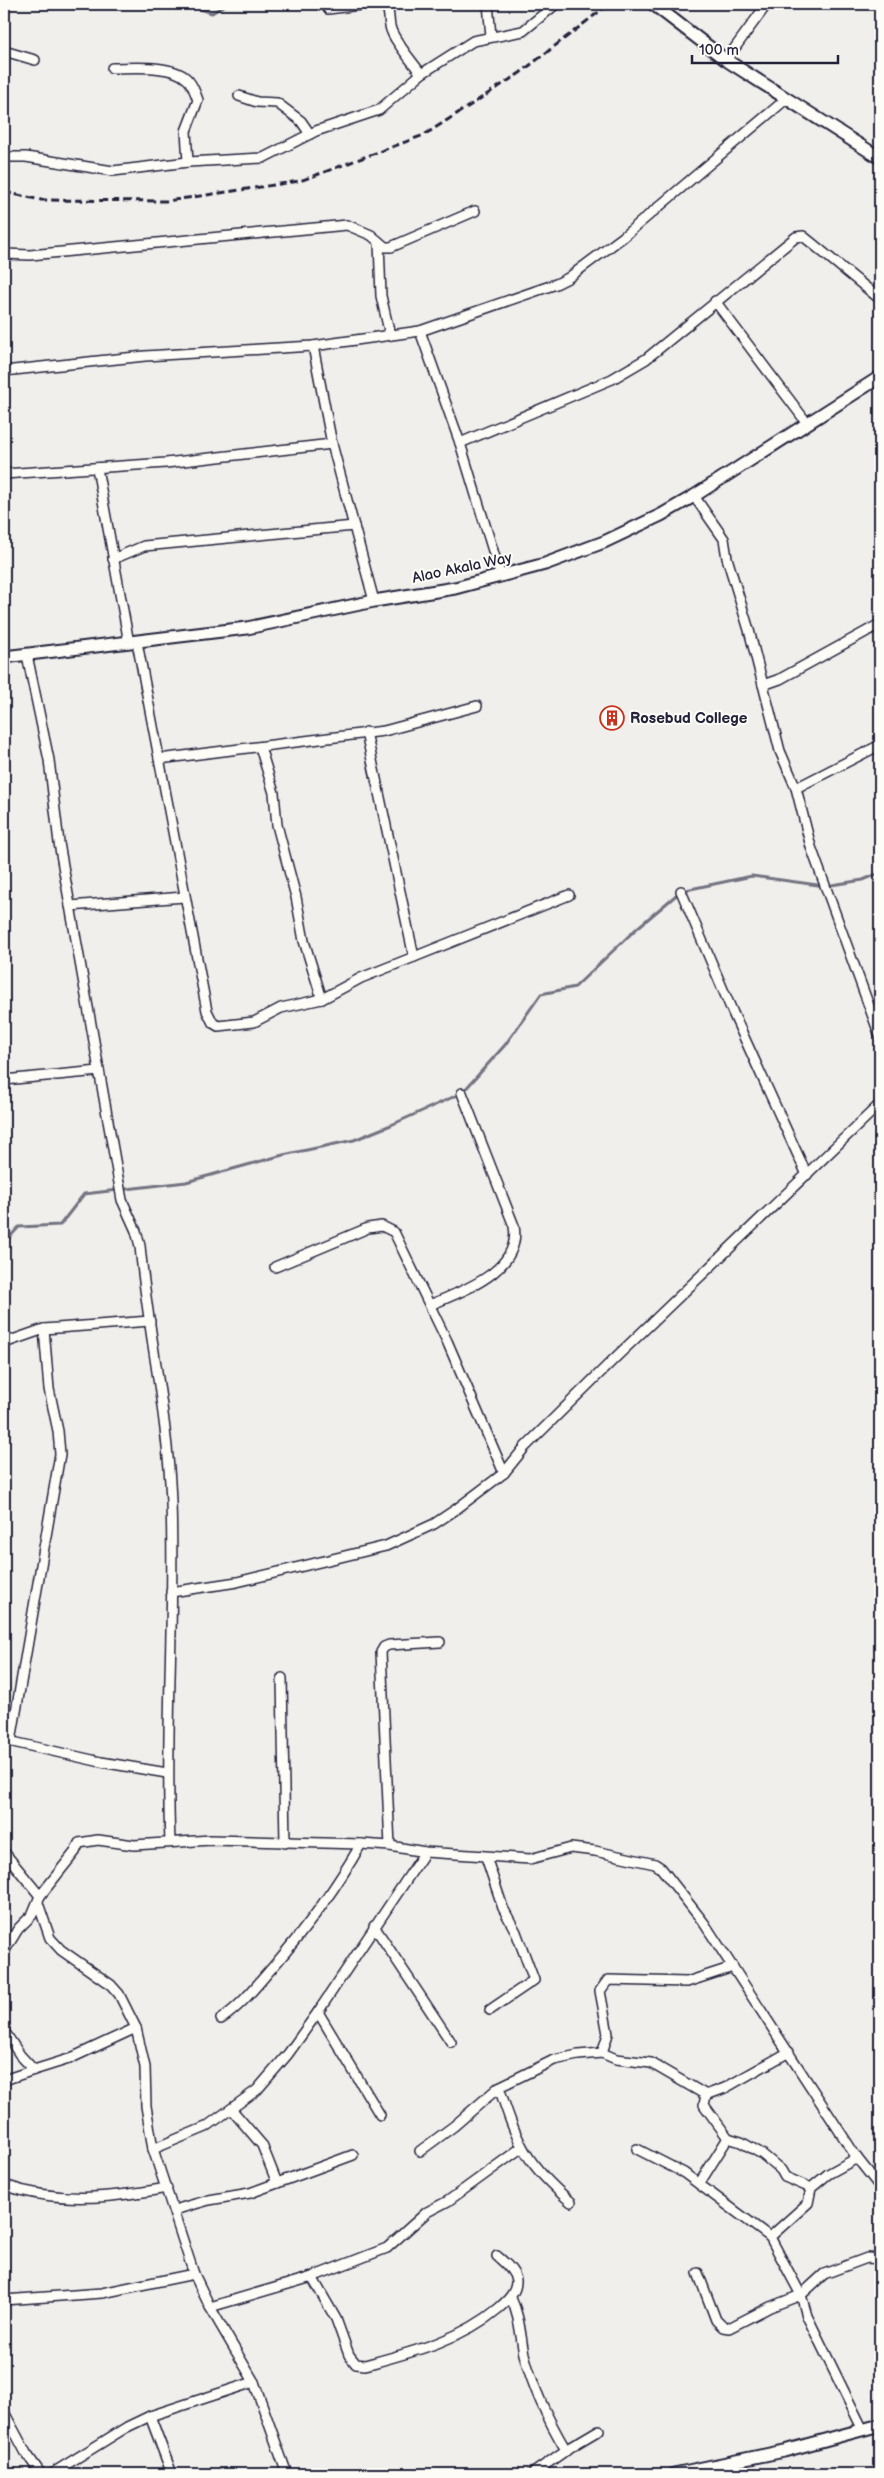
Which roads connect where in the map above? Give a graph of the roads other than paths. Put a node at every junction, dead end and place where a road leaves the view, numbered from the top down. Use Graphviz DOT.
graph roads {
  1 [pos="368,4"];
  2 [pos="383,4"];
  3 [pos="488,4"];
  4 [pos="556,4"];
  5 [pos="653,4"];
  6 [pos="768,4"];
  7 [pos="328,9"];
  8 [pos="491,36"];
  9 [pos="4,50"];
  10 [pos="35,60"];
  11 [pos="726,60"];
  12 [pos="112,68"];
  13 [pos="421,74"];
  14 [pos="239,96"];
  15 [pos="785,100"];
  16 [pos="310,134"];
  17 [pos="4,157"];
  18 [pos="880,158"];
  19 [pos="188,162"];
  20 [pos="475,212"];
  21 [pos="379,242"];
  22 [pos="4,254"];
  23 [pos="880,299"];
  24 [pos="715,301"];
  25 [pos="420,331"];
  26 [pos="390,335"];
  27 [pos="313,346"];
  28 [pos="4,371"];
  29 [pos="880,377"];
  30 [pos="807,423"];
  31 [pos="460,443"];
  32 [pos="332,444"];
  33 [pos="97,468"];
  34 [pos="4,474"];
  35 [pos="694,496"];
  36 [pos="354,526"];
  37 [pos="113,559"];
  38 [pos="501,577"];
  39 [pos="374,601"];
  40 [pos="880,624"];
  41 [pos="133,642"];
  42 [pos="27,655"];
  43 [pos="4,657"];
  44 [pos="763,685"];
  45 [pos="476,706"];
  46 [pos="366,732"];
  47 [pos="880,745"];
  48 [pos="260,747"];
  49 [pos="160,760"];
  50 [pos="796,788"];
  51 [pos="681,891"];
  52 [pos="569,895"];
  53 [pos="184,897"];
  54 [pos="70,906"];
  55 [pos="414,957"];
  56 [pos="322,999"];
  57 [pos="880,1036"];
  58 [pos="99,1071"];
  59 [pos="4,1080"];
  60 [pos="462,1093"];
  61 [pos="880,1104"];
  62 [pos="807,1175"];
  63 [pos="275,1267"];
  64 [pos="430,1305"];
  65 [pos="150,1321"];
  66 [pos="44,1329"];
  67 [pos="4,1343"];
  68 [pos="504,1474"];
  69 [pos="171,1592"];
  70 [pos="440,1642"];
  71 [pos="282,1678"];
  72 [pos="7,1740"];
  73 [pos="167,1773"];
  74 [pos="170,1842"];
  75 [pos="285,1843"];
  76 [pos="361,1844"];
  77 [pos="390,1846"];
  78 [pos="4,1852"];
  79 [pos="425,1852"];
  80 [pos="486,1857"];
  81 [pos="39,1899"];
  82 [pos="374,1926"];
  83 [pos="4,1952"];
  84 [pos="733,1967"];
  85 [pos="490,2010"];
  86 [pos="318,2012"];
  87 [pos="221,2019"];
  88 [pos="136,2028"];
  89 [pos="4,2030"];
  90 [pos="450,2042"];
  91 [pos="789,2052"];
  92 [pos="602,2053"];
  93 [pos="34,2070"];
  94 [pos="4,2080"];
  95 [pos="499,2087"];
  96 [pos="706,2095"];
  97 [pos="232,2110"];
  98 [pos="380,2115"];
  99 [pos="728,2138"];
  100 [pos="522,2148"];
  101 [pos="153,2149"];
  102 [pos="637,2149"];
  103 [pos="420,2151"];
  104 [pos="353,2155"];
  105 [pos="857,2158"];
  106 [pos="277,2183"];
  107 [pos="699,2184"];
  108 [pos="4,2185"];
  109 [pos="880,2187"];
  110 [pos="166,2188"];
  111 [pos="811,2188"];
  112 [pos="572,2202"];
  113 [pos="174,2210"];
  114 [pos="770,2237"];
  115 [pos="497,2256"];
  116 [pos="880,2258"];
  117 [pos="698,2272"];
  118 [pos="194,2274"];
  119 [pos="312,2277"];
  120 [pos="801,2295"];
  121 [pos="511,2298"];
  122 [pos="4,2300"];
  123 [pos="210,2307"];
  124 [pos="254,2382"];
  125 [pos="4,2412"];
  126 [pos="150,2416"];
  127 [pos="880,2425"];
  128 [pos="599,2430"];
  129 [pos="864,2430"];
  130 [pos="566,2450"];
  131 [pos="40,2474"];
  132 [pos="51,2474"];
  133 [pos="172,2474"];
  134 [pos="287,2474"];
  135 [pos="532,2474"];
  136 [pos="674,2474"];
  1 -- 7 [label="street"];
  2 -- 13 [label="street"];
  3 -- 8 [label="street"];
  4 -- 8 [label="street"];
  5 -- 11 [label="street"];
  6 -- 11 [label="street"];
  8 -- 13 [label="street"];
  9 -- 10 [label="street"];
  11 -- 15 [label="street"];
  12 -- 19 [label="street"];
  13 -- 16 [label="street"];
  14 -- 16 [label="street"];
  15 -- 18 [label="street"];
  15 -- 25 [label="street"];
  16 -- 19 [label="street"];
  17 -- 19 [label="street"];
  20 -- 21 [label="street"];
  21 -- 22 [label="street"];
  21 -- 26 [label="street"];
  23 -- 24 [label="street"];
  24 -- 30 [label="street"];
  24 -- 31 [label="street"];
  25 -- 26 [label="street"];
  25 -- 31 [label="street"];
  26 -- 27 [label="street"];
  27 -- 28 [label="street"];
  27 -- 32 [label="street"];
  29 -- 30 [label="street, Alao Akala Way"];
  30 -- 35 [label="street, Alao Akala Way"];
  31 -- 38 [label="street"];
  32 -- 33 [label="street"];
  32 -- 36 [label="street"];
  33 -- 34 [label="street"];
  33 -- 37 [label="street"];
  35 -- 38 [label="street, Alao Akala Way"];
  35 -- 44 [label="street"];
  36 -- 37 [label="street"];
  36 -- 39 [label="street"];
  37 -- 41 [label="street"];
  38 -- 39 [label="street, Alao Akala Way"];
  39 -- 41 [label="street, Alao Akala Way"];
  40 -- 44 [label="street"];
  41 -- 42 [label="street, Alao Akala Way"];
  41 -- 49 [label="street"];
  42 -- 43 [label="street, Alao Akala Way"];
  42 -- 54 [label="street"];
  44 -- 50 [label="street"];
  45 -- 46 [label="street"];
  46 -- 48 [label="street"];
  46 -- 55 [label="street"];
  47 -- 50 [label="street"];
  48 -- 49 [label="street"];
  48 -- 56 [label="street"];
  49 -- 53 [label="street"];
  50 -- 57 [label="street"];
  51 -- 62 [label="street"];
  52 -- 55 [label="street"];
  53 -- 54 [label="street"];
  53 -- 56 [label="street"];
  54 -- 58 [label="street"];
  55 -- 56 [label="street"];
  58 -- 59 [label="street"];
  58 -- 65 [label="street"];
  60 -- 64 [label="street"];
  61 -- 62 [label="street"];
  62 -- 68 [label="street"];
  63 -- 64 [label="street"];
  64 -- 68 [label="street"];
  65 -- 66 [label="street"];
  65 -- 69 [label="street"];
  66 -- 67 [label="street"];
  66 -- 72 [label="street"];
  68 -- 69 [label="street"];
  69 -- 73 [label="street"];
  70 -- 77 [label="street"];
  71 -- 75 [label="street"];
  72 -- 73 [label="street"];
  73 -- 74 [label="street"];
  74 -- 75 [label="street"];
  74 -- 81 [label="street"];
  75 -- 76 [label="street"];
  76 -- 77 [label="street"];
  76 -- 87 [label="street"];
  77 -- 79 [label="street"];
  78 -- 81 [label="street"];
  79 -- 80 [label="street"];
  79 -- 82 [label="street"];
  80 -- 84 [label="street"];
  80 -- 85 [label="street"];
  81 -- 83 [label="street"];
  81 -- 88 [label="street"];
  82 -- 86 [label="street"];
  82 -- 90 [label="street"];
  84 -- 91 [label="street"];
  84 -- 92 [label="street"];
  86 -- 97 [label="street"];
  86 -- 98 [label="street"];
  88 -- 93 [label="street"];
  88 -- 101 [label="street"];
  89 -- 93 [label="street"];
  91 -- 96 [label="street"];
  91 -- 105 [label="street"];
  92 -- 95 [label="street"];
  92 -- 96 [label="street"];
  93 -- 94 [label="street"];
  95 -- 100 [label="street"];
  95 -- 103 [label="street"];
  96 -- 99 [label="street"];
  97 -- 101 [label="street"];
  97 -- 106 [label="street"];
  99 -- 107 [label="street"];
  99 -- 111 [label="street"];
  100 -- 112 [label="street"];
  100 -- 119 [label="street"];
  101 -- 110 [label="street"];
  102 -- 107 [label="street"];
  104 -- 106 [label="street"];
  105 -- 109 [label="street"];
  105 -- 111 [label="street"];
  106 -- 113 [label="street"];
  107 -- 114 [label="street"];
  108 -- 110 [label="street"];
  110 -- 113 [label="street"];
  111 -- 114 [label="street"];
  113 -- 118 [label="street"];
  114 -- 120 [label="street"];
  115 -- 121 [label="street"];
  116 -- 120 [label="street"];
  117 -- 120 [label="street"];
  118 -- 122 [label="street"];
  118 -- 123 [label="street"];
  119 -- 121 [label="street"];
  119 -- 123 [label="street"];
  120 -- 129 [label="street"];
  121 -- 130 [label="street"];
  123 -- 124 [label="street"];
  124 -- 126 [label="street"];
  124 -- 134 [label="street"];
  125 -- 131 [label="street"];
  126 -- 132 [label="street"];
  126 -- 133 [label="street"];
  127 -- 129 [label="street"];
  128 -- 130 [label="street"];
  129 -- 136 [label="street"];
  130 -- 135 [label="street"];
}
